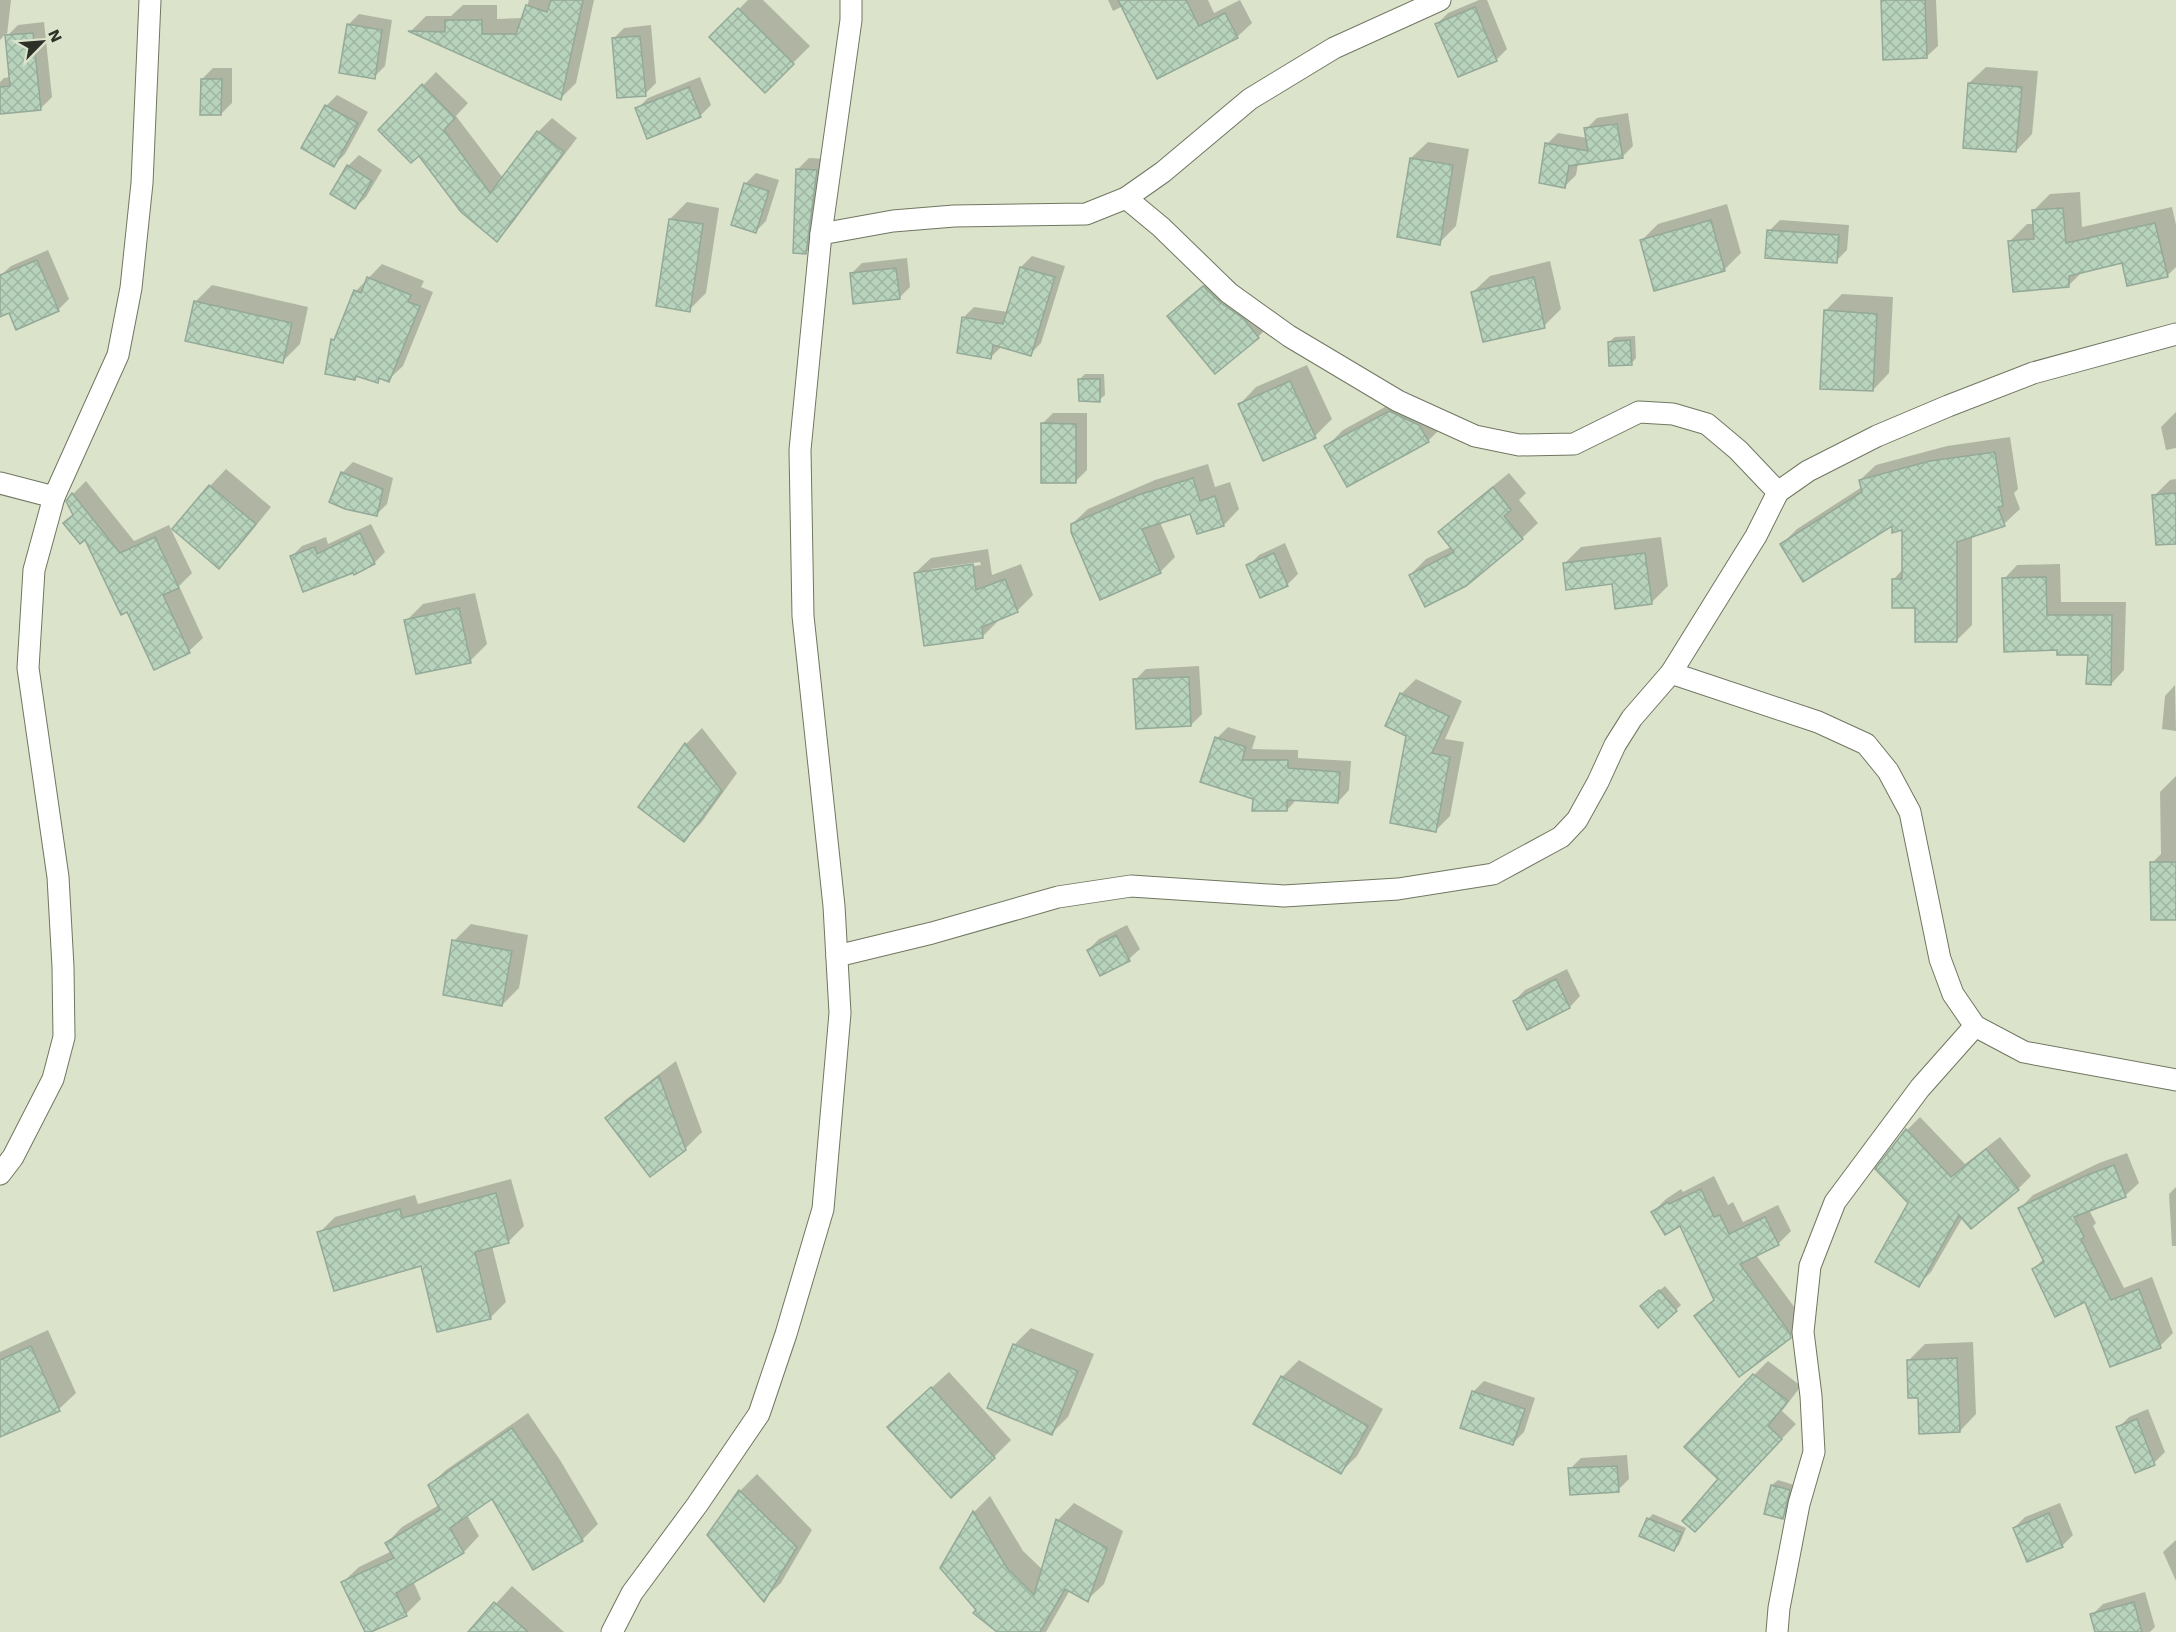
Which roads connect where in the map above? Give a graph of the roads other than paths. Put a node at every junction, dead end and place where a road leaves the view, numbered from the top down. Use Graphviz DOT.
graph roads {
  1 [pos="150,0"];
  2 [pos="851,0"];
  3 [pos="1440,0"];
  4 [pos="1126,198"];
  5 [pos="821,234"];
  6 [pos="2176,334"];
  7 [pos="0,483"];
  8 [pos="1779,492"];
  9 [pos="54,497"];
  10 [pos="1671,673"];
  11 [pos="837,956"];
  12 [pos="1975,1026"];
  13 [pos="2176,1080"];
  14 [pos="0,1174"];
  15 [pos="612,1632"];
  16 [pos="1777,1632"];
  1 -- 9 [label="street"];
  2 -- 5 [label="street"];
  3 -- 4 [label="street"];
  4 -- 5 [label="street"];
  4 -- 8 [label="street"];
  5 -- 11 [label="street"];
  6 -- 8 [label="street"];
  7 -- 9 [label="street"];
  8 -- 10 [label="street"];
  9 -- 14 [label="street"];
  10 -- 11 [label="street"];
  10 -- 12 [label="street"];
  11 -- 15 [label="street"];
  12 -- 13 [label="street"];
  12 -- 16 [label="street"];
}
